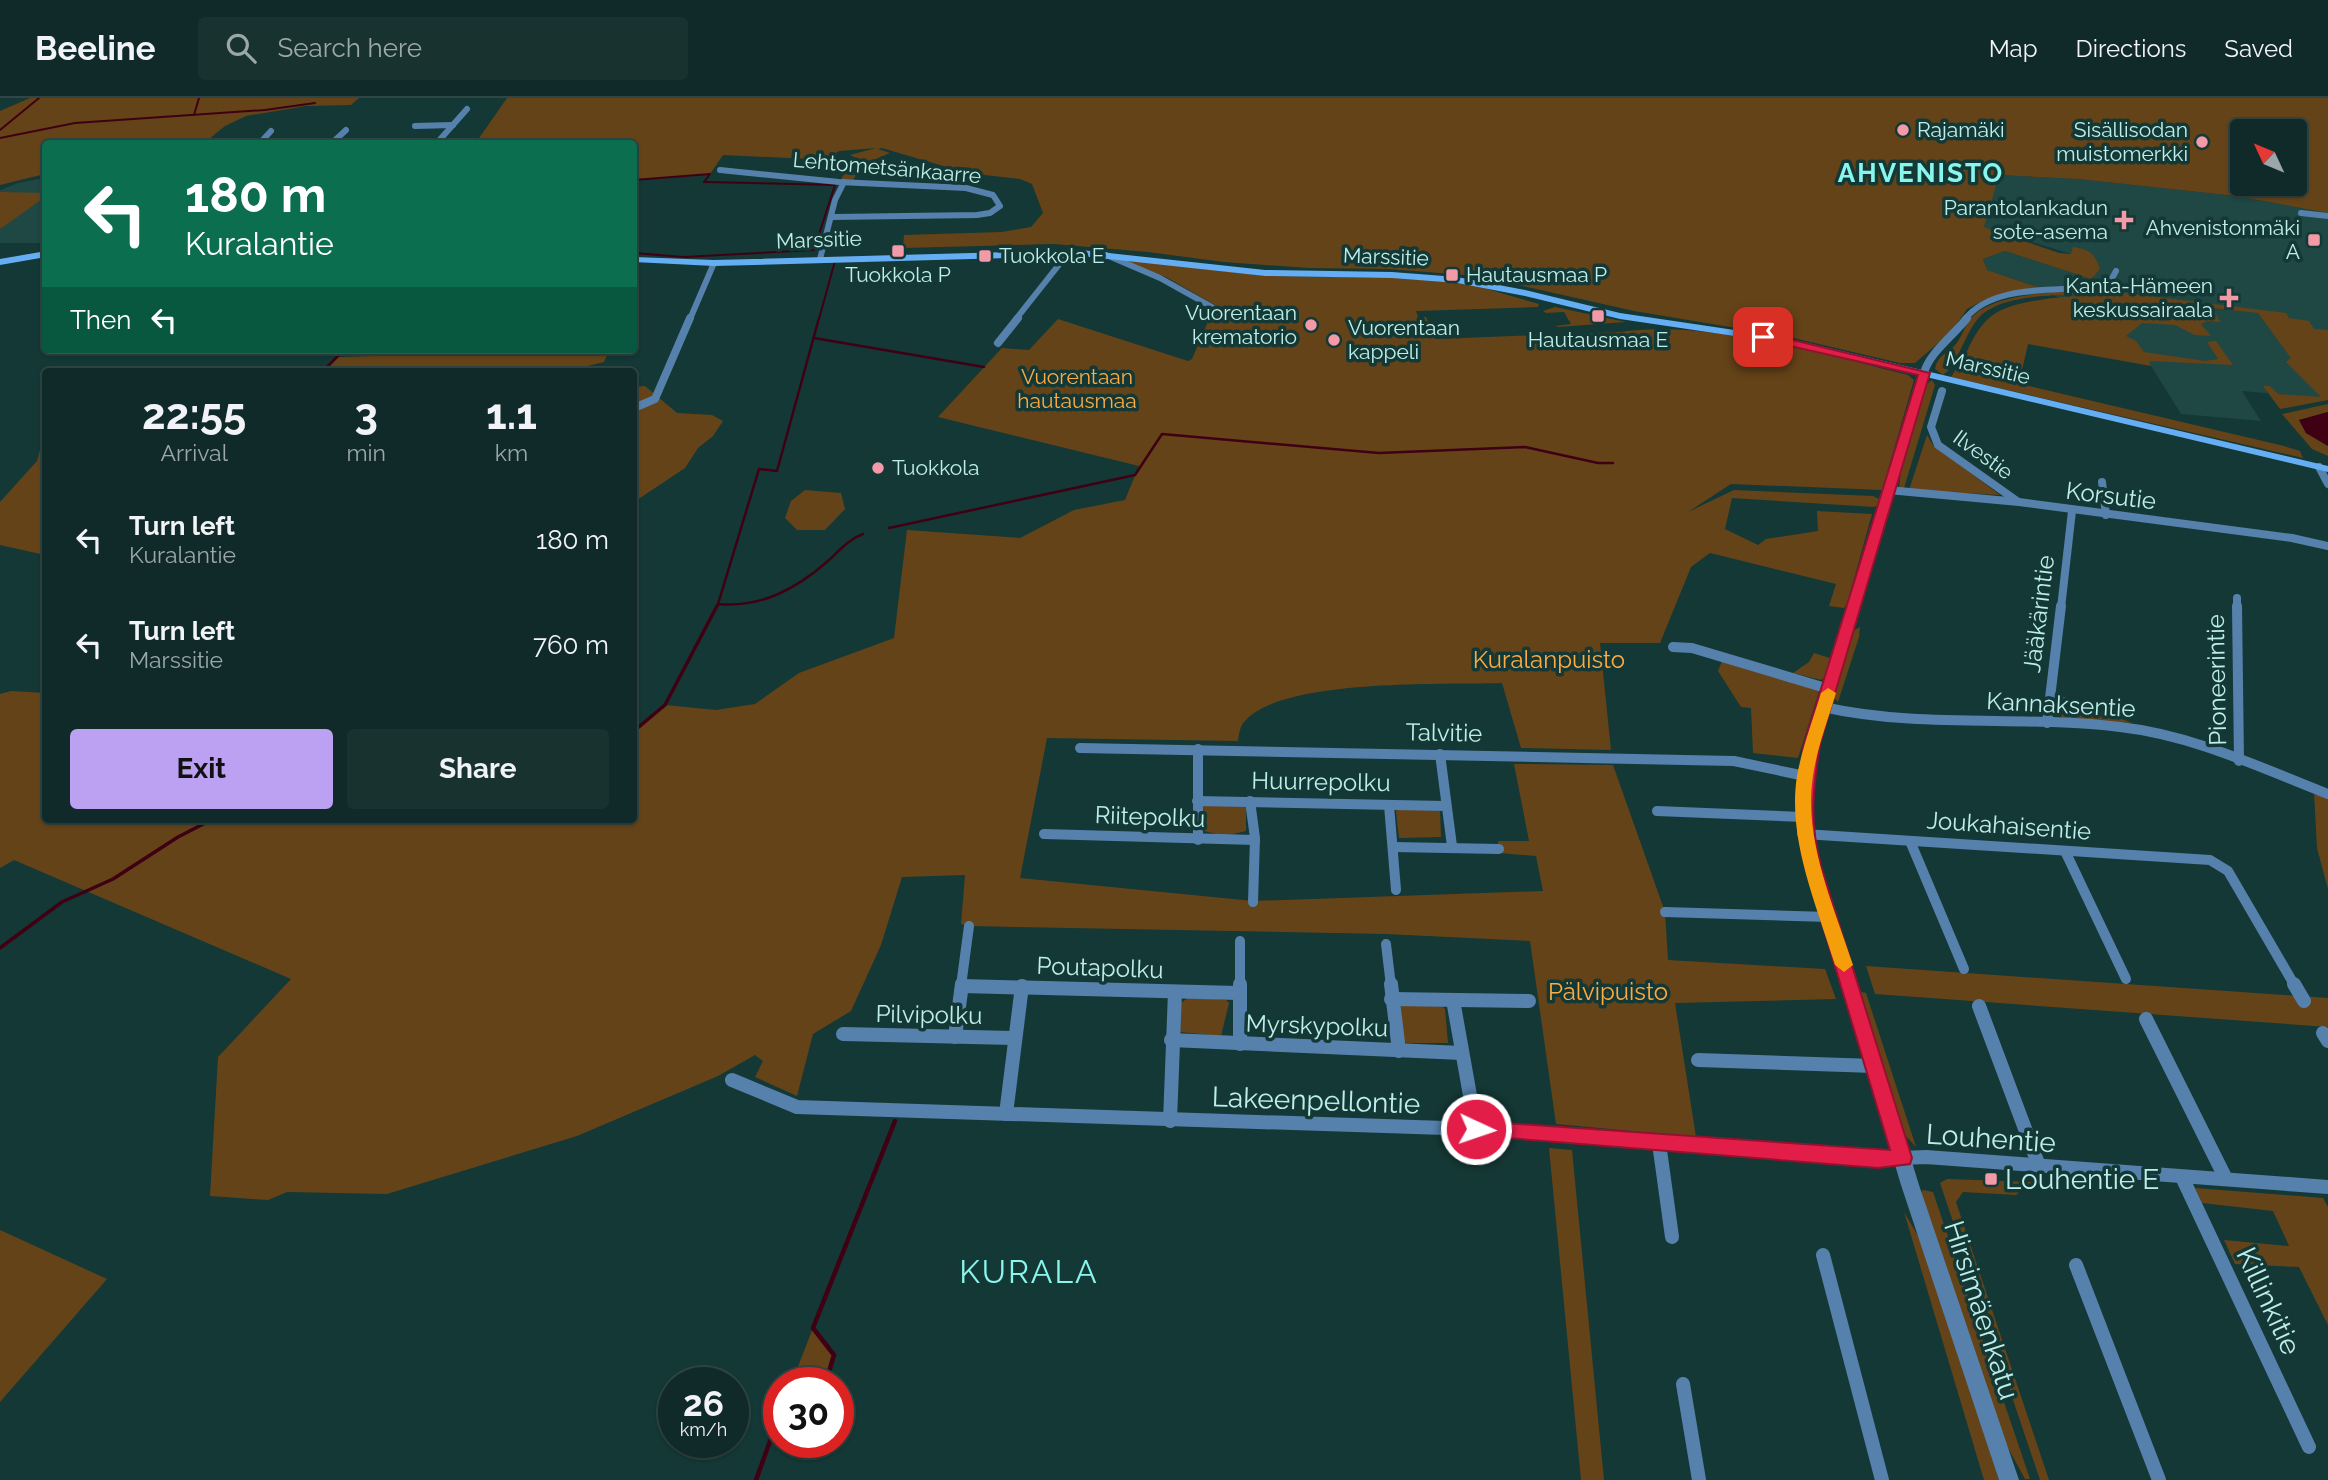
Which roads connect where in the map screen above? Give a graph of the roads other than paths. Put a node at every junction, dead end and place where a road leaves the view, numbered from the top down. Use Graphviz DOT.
graph roads {
  1 [pos="467,109"];
  2 [pos="453,125"];
  3 [pos="415,126"];
  4 [pos="346,130"];
  5 [pos="271,131"];
  6 [pos="263,140"];
  7 [pos="335,140"];
  8 [pos="440,140"];
  9 [pos="720,170"];
  10 [pos="844,182"];
  11 [pos="2301,212"];
  12 [pos="2328,216"];
  13 [pos="833,218"];
  14 [pos="1069,252"];
  15 [pos="1104,254"];
  16 [pos="42,255"];
  17 [pos="820,259"];
  18 [pos="637,260"];
  19 [pos="0,262"];
  20 [pos="714,263"];
  21 [pos="2116,271"];
  22 [pos="1212,307"];
  23 [pos="998,343"];
  24 [pos="1924,373"];
  25 [pos="1942,391"];
  26 [pos="637,407"];
  27 [pos="2324,468"];
  28 [pos="2102,482"];
  29 [pos="2328,484"];
  30 [pos="1888,490"];
  31 [pos="2019,502"];
  32 [pos="2072,511"];
  33 [pos="2106,515"];
  34 [pos="2328,546"];
  35 [pos="2237,598"];
  36 [pos="1673,647"];
  37 [pos="1829,689"];
  38 [pos="1823,707"];
  39 [pos="2047,723"];
  40 [pos="1080,748"];
  41 [pos="1198,749"];
  42 [pos="1440,754"];
  43 [pos="2239,761"];
  44 [pos="1805,776"];
  45 [pos="2328,794"];
  46 [pos="1197,801"];
  47 [pos="1251,801"];
  48 [pos="1389,805"];
  49 [pos="1445,806"];
  50 [pos="1657,811"];
  51 [pos="1803,817"];
  52 [pos="1044,834"];
  53 [pos="1804,834"];
  54 [pos="1198,841"];
  55 [pos="1255,841"];
  56 [pos="1910,841"];
  57 [pos="1452,846"];
  58 [pos="1393,847"];
  59 [pos="1499,849"];
  60 [pos="2065,851"];
  61 [pos="1396,890"];
  62 [pos="1253,901"];
  63 [pos="1665,912"];
  64 [pos="1828,917"];
  65 [pos="969,926"];
  66 [pos="1240,941"];
  67 [pos="1386,944"];
  68 [pos="1964,969"];
  69 [pos="2126,979"];
  70 [pos="962,986"];
  71 [pos="1022,986"];
  72 [pos="1175,992"];
  73 [pos="1237,993"];
  74 [pos="1391,999"];
  75 [pos="1453,1000"];
  76 [pos="1529,1001"];
  77 [pos="2304,1001"];
  78 [pos="1979,1006"];
  79 [pos="2146,1019"];
  80 [pos="843,1034"];
  81 [pos="955,1037"];
  82 [pos="1013,1038"];
  83 [pos="1171,1041"];
  84 [pos="1240,1044"];
  85 [pos="1399,1051"];
  86 [pos="1462,1053"];
  87 [pos="1698,1060"];
  88 [pos="1874,1066"];
  89 [pos="732,1080"];
  90 [pos="1006,1114"];
  91 [pos="1170,1121"];
  92 [pos="1476,1129"];
  93 [pos="1659,1143"];
  94 [pos="1902,1158"];
  95 [pos="2039,1166"];
  96 [pos="2182,1177"];
  97 [pos="2226,1180"];
  98 [pos="2328,1187"];
  99 [pos="1672,1237"];
  100 [pos="1824,1255"];
  101 [pos="2076,1265"];
  102 [pos="1683,1384"];
  103 [pos="2309,1447"];
  104 [pos="1699,1480"];
  105 [pos="1882,1480"];
  106 [pos="2009,1480"];
  107 [pos="2159,1480"];
  1 -- 2 [label="street"];
  2 -- 3 [label="street"];
  2 -- 8 [label="street"];
  4 -- 7 [label="street"];
  5 -- 6 [label="street"];
  9 -- 10 [label="street, Lehtometsänkaarre"];
  10 -- 13 [label="street"];
  10 -- 13 [label="street, Lehtometsänkaarre"];
  11 -- 12 [label="street"];
  13 -- 17 [label="street"];
  14 -- 15 [label="main road, Marssitie"];
  14 -- 17 [label="main road, Marssitie"];
  14 -- 23 [label="street"];
  15 -- 22 [label="street"];
  15 -- 24 [label="main road, Marssitie"];
  16 -- 19 [label="main road"];
  17 -- 20 [label="main road, Marssitie"];
  18 -- 20 [label="main road, Marssitie"];
  20 -- 26 [label="street"];
  21 -- 24 [label="street"];
  24 -- 27 [label="main road, Marssitie"];
  24 -- 30 [label="street, Hirsimäenkatu"];
  25 -- 31 [label="street, Ilvestie"];
  27 -- 29 [label="street"];
  28 -- 33 [label="street"];
  30 -- 31 [label="street, Korsutie"];
  30 -- 37 [label="street, Hirsimäenkatu"];
  31 -- 32 [label="street, Korsutie"];
  32 -- 33 [label="street, Korsutie"];
  32 -- 39 [label="street, Jääkärintie"];
  33 -- 34 [label="street, Korsutie"];
  35 -- 43 [label="street, Pioneerintie"];
  36 -- 37 [label="street"];
  37 -- 38 [label="street, Hirsimäenkatu"];
  38 -- 39 [label="street, Kannaksentie"];
  38 -- 44 [label="street, Hirsimäenkatu"];
  39 -- 43 [label="street, Kannaksentie"];
  40 -- 41 [label="street, Talvitie"];
  41 -- 42 [label="street, Talvitie"];
  41 -- 46 [label="street"];
  42 -- 44 [label="street, Talvitie"];
  42 -- 49 [label="street"];
  43 -- 45 [label="street, Kannaksentie"];
  44 -- 51 [label="street, Hirsimäenkatu"];
  46 -- 47 [label="street, Huurrepolku"];
  46 -- 54 [label="street"];
  47 -- 48 [label="street, Huurrepolku"];
  47 -- 55 [label="street"];
  48 -- 49 [label="street, Huurrepolku"];
  48 -- 58 [label="street"];
  49 -- 57 [label="street"];
  50 -- 51 [label="street"];
  51 -- 53 [label="street, Hirsimäenkatu"];
  52 -- 54 [label="street, Riitepolku"];
  53 -- 56 [label="street, Joukahaisentie"];
  53 -- 64 [label="street, Hirsimäenkatu"];
  54 -- 55 [label="street, Riitepolku"];
  55 -- 62 [label="street"];
  56 -- 60 [label="street, Joukahaisentie"];
  56 -- 68 [label="street"];
  57 -- 58 [label="street"];
  57 -- 59 [label="street"];
  58 -- 61 [label="street"];
  60 -- 69 [label="street"];
  60 -- 77 [label="street, Joukahaisentie"];
  63 -- 64 [label="street"];
  64 -- 88 [label="street, Hirsimäenkatu"];
  65 -- 70 [label="street"];
  66 -- 73 [label="street"];
  67 -- 74 [label="street"];
  70 -- 71 [label="street, Poutapolku"];
  70 -- 81 [label="street"];
  71 -- 72 [label="street, Poutapolku"];
  71 -- 82 [label="street"];
  72 -- 73 [label="street, Poutapolku"];
  72 -- 83 [label="street"];
  73 -- 84 [label="street"];
  74 -- 75 [label="street"];
  74 -- 85 [label="street"];
  75 -- 76 [label="street"];
  75 -- 86 [label="street"];
  78 -- 95 [label="street"];
  79 -- 97 [label="street"];
  80 -- 81 [label="street, Pilvipolku"];
  81 -- 82 [label="street, Pilvipolku"];
  82 -- 90 [label="street"];
  83 -- 84 [label="street, Myrskypolku"];
  83 -- 91 [label="street"];
  84 -- 85 [label="street, Myrskypolku"];
  85 -- 86 [label="street, Myrskypolku"];
  86 -- 92 [label="street"];
  87 -- 88 [label="street"];
  88 -- 94 [label="street, Hirsimäenkatu"];
  89 -- 90 [label="street, Lakeenpellontie"];
  90 -- 91 [label="street, Lakeenpellontie"];
  91 -- 92 [label="street, Lakeenpellontie"];
  92 -- 93 [label="street, Lakeenpellontie"];
  93 -- 94 [label="street, Lakeenpellontie"];
  93 -- 99 [label="street"];
  94 -- 95 [label="street, Louhentie"];
  94 -- 106 [label="street, Hirsimäenkatu"];
  95 -- 96 [label="street, Louhentie"];
  96 -- 97 [label="street, Louhentie"];
  96 -- 103 [label="street, Killinkitie"];
  97 -- 98 [label="street, Louhentie"];
  100 -- 105 [label="street"];
  101 -- 107 [label="street"];
  102 -- 104 [label="street"];
}
